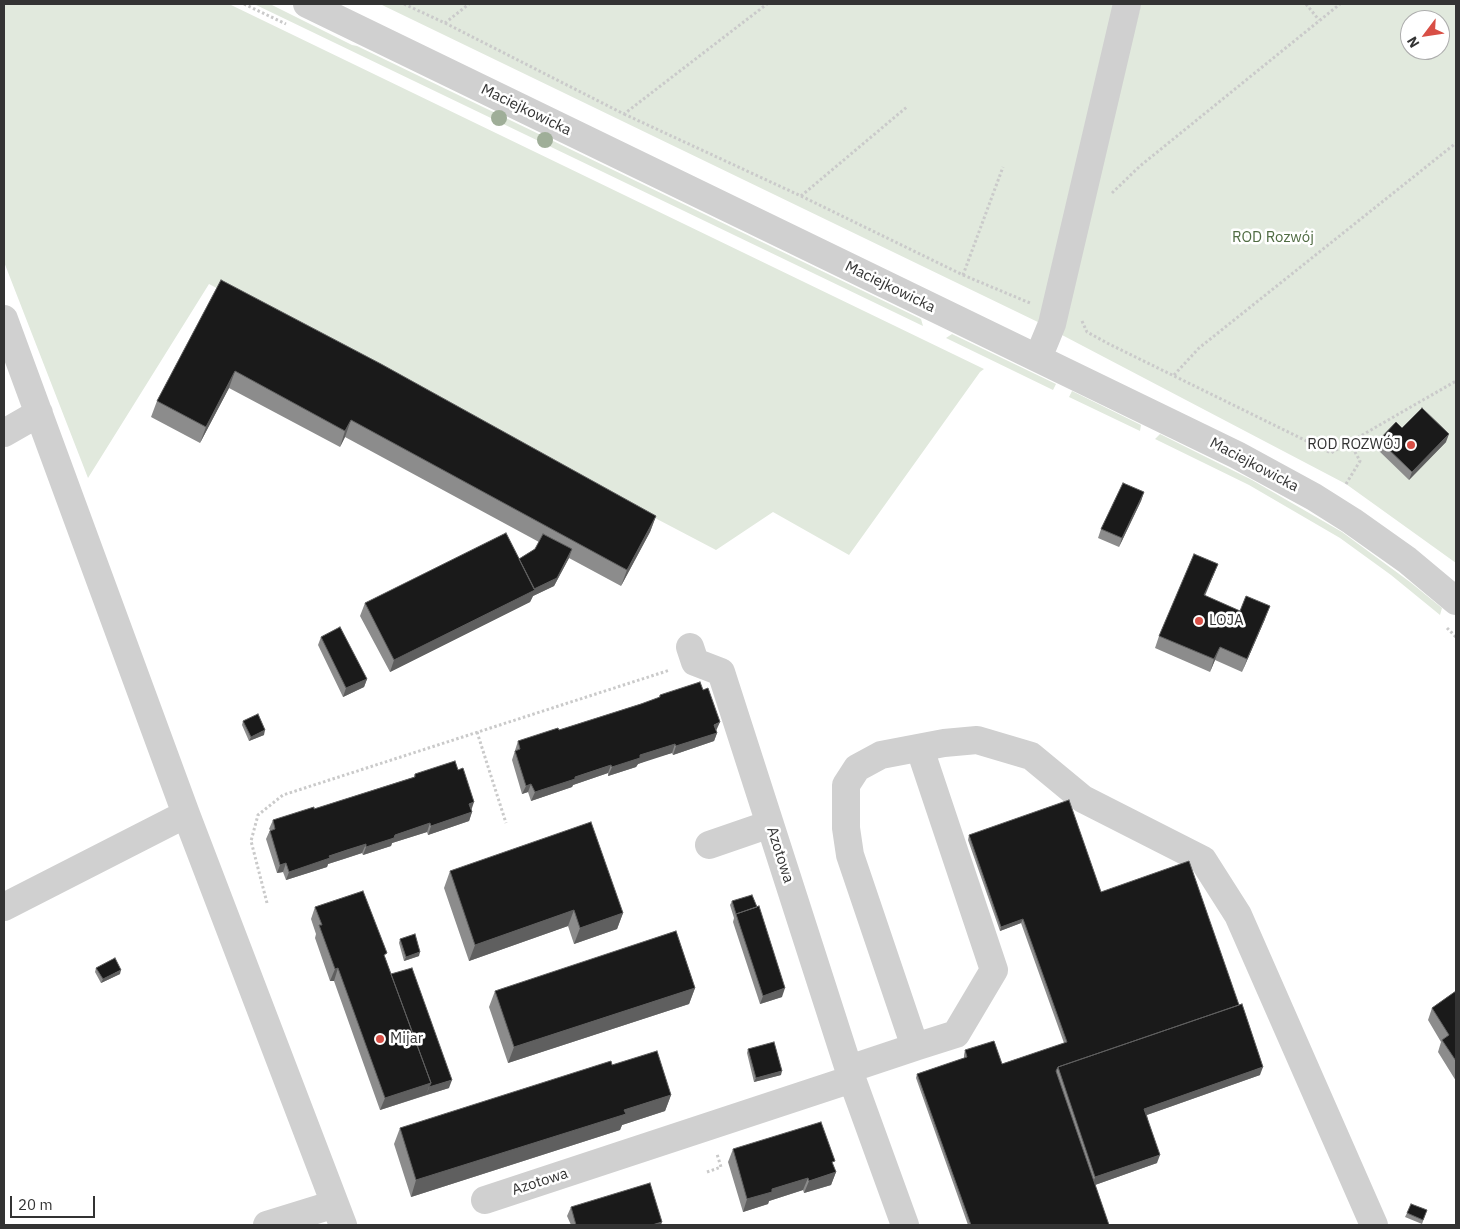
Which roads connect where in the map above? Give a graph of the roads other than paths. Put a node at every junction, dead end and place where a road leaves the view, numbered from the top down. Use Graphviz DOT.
graph roads {
  1 [pos="307,4"];
  2 [pos="1127,4"];
  3 [pos="4,319"];
  4 [pos="1038,358"];
  5 [pos="39,413"];
  6 [pos="4,433"];
  7 [pos="1456,601"];
  8 [pos="692,654"];
  9 [pos="920,749"];
  10 [pos="186,814"];
  11 [pos="770,824"];
  12 [pos="709,845"];
  13 [pos="4,907"];
  14 [pos="915,1047"];
  15 [pos="851,1074"];
  16 [pos="485,1200"];
  17 [pos="339,1215"];
  18 [pos="267,1225"];
  19 [pos="905,1225"];
  20 [pos="1374,1225"];
  1 -- 4 [label="street, Maciejkowicka"];
  2 -- 4 [label="street"];
  3 -- 5 [label="street"];
  4 -- 7 [label="street, Maciejkowicka"];
  5 -- 6 [label="street"];
  5 -- 10 [label="street"];
  8 -- 11 [label="street, Azotowa"];
  9 -- 14 [label="street"];
  9 -- 14 [label="street"];
  9 -- 20 [label="street"];
  10 -- 13 [label="street"];
  10 -- 17 [label="street"];
  11 -- 12 [label="street"];
  11 -- 15 [label="street, Azotowa"];
  14 -- 15 [label="street"];
  15 -- 16 [label="street, Azotowa"];
  15 -- 19 [label="street, Azotowa"];
  17 -- 18 [label="street"];
}
